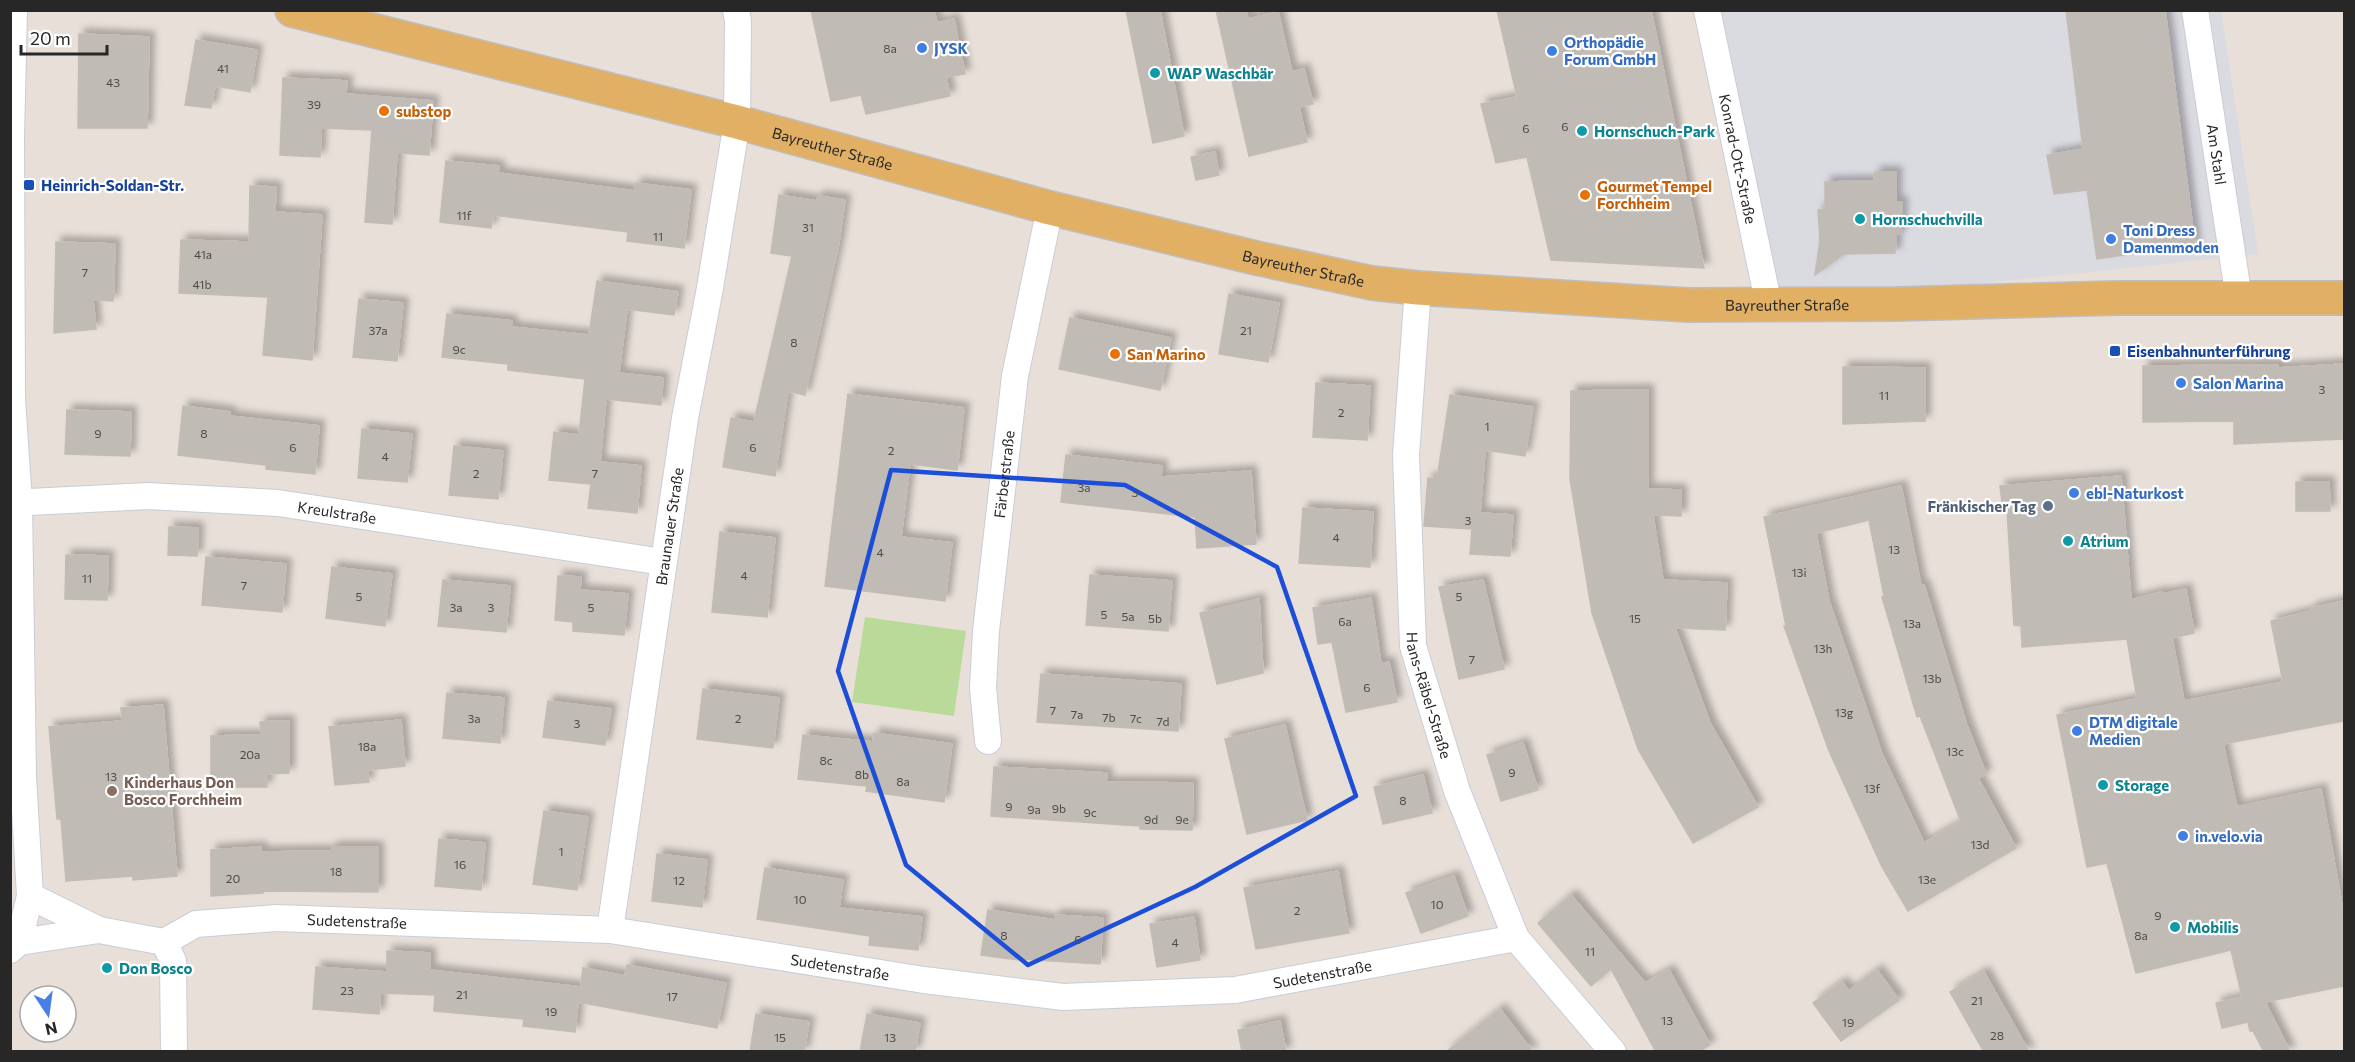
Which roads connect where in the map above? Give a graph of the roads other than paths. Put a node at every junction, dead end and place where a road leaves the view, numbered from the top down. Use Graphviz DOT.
graph roads {
  1 [pos="14,10"];
  2 [pos="292,10"];
  3 [pos="736,10"];
  4 [pos="1707,10"];
  5 [pos="2195,10"];
  6 [pos="737,122"];
  7 [pos="1050,208"];
  8 [pos="1418,288"];
  9 [pos="2239,298"];
  10 [pos="2344,298"];
  11 [pos="1769,306"];
  12 [pos="15,503"];
  13 [pos="663,562"];
  14 [pos="988,741"];
  15 [pos="30,896"];
  16 [pos="99,930"];
  17 [pos="610,930"];
  18 [pos="1516,938"];
  19 [pos="164,942"];
  20 [pos="15,946"];
  21 [pos="174,1052"];
  22 [pos="1613,1052"];
  1 -- 12 [label="street"];
  2 -- 6 [label="main road, Bayreuther Straße"];
  3 -- 6 [label="street, Braunauer Straße"];
  4 -- 11 [label="street, Konrad-Ott-Straße"];
  5 -- 9 [label="street, Am Stahl"];
  6 -- 7 [label="main road, Bayreuther Straße"];
  6 -- 13 [label="street, Braunauer Straße"];
  7 -- 8 [label="main road, Bayreuther Straße"];
  7 -- 14 [label="street, Färberstraße"];
  8 -- 11 [label="main road, Bayreuther Straße"];
  8 -- 18 [label="street, Hans-Räbel-Straße"];
  9 -- 10 [label="main road, Bayreuther Straße"];
  9 -- 11 [label="main road, Bayreuther Straße"];
  12 -- 13 [label="street, Kreulstraße"];
  12 -- 15 [label="street"];
  13 -- 17 [label="street, Braunauer Straße"];
  15 -- 16 [label="street"];
  15 -- 20 [label="street"];
  16 -- 19 [label="street"];
  16 -- 20 [label="street"];
  17 -- 18 [label="street, Sudetenstraße"];
  17 -- 19 [label="street, Sudetenstraße"];
  18 -- 22 [label="street, Hans-Räbel-Straße"];
  19 -- 21 [label="street"];
}
